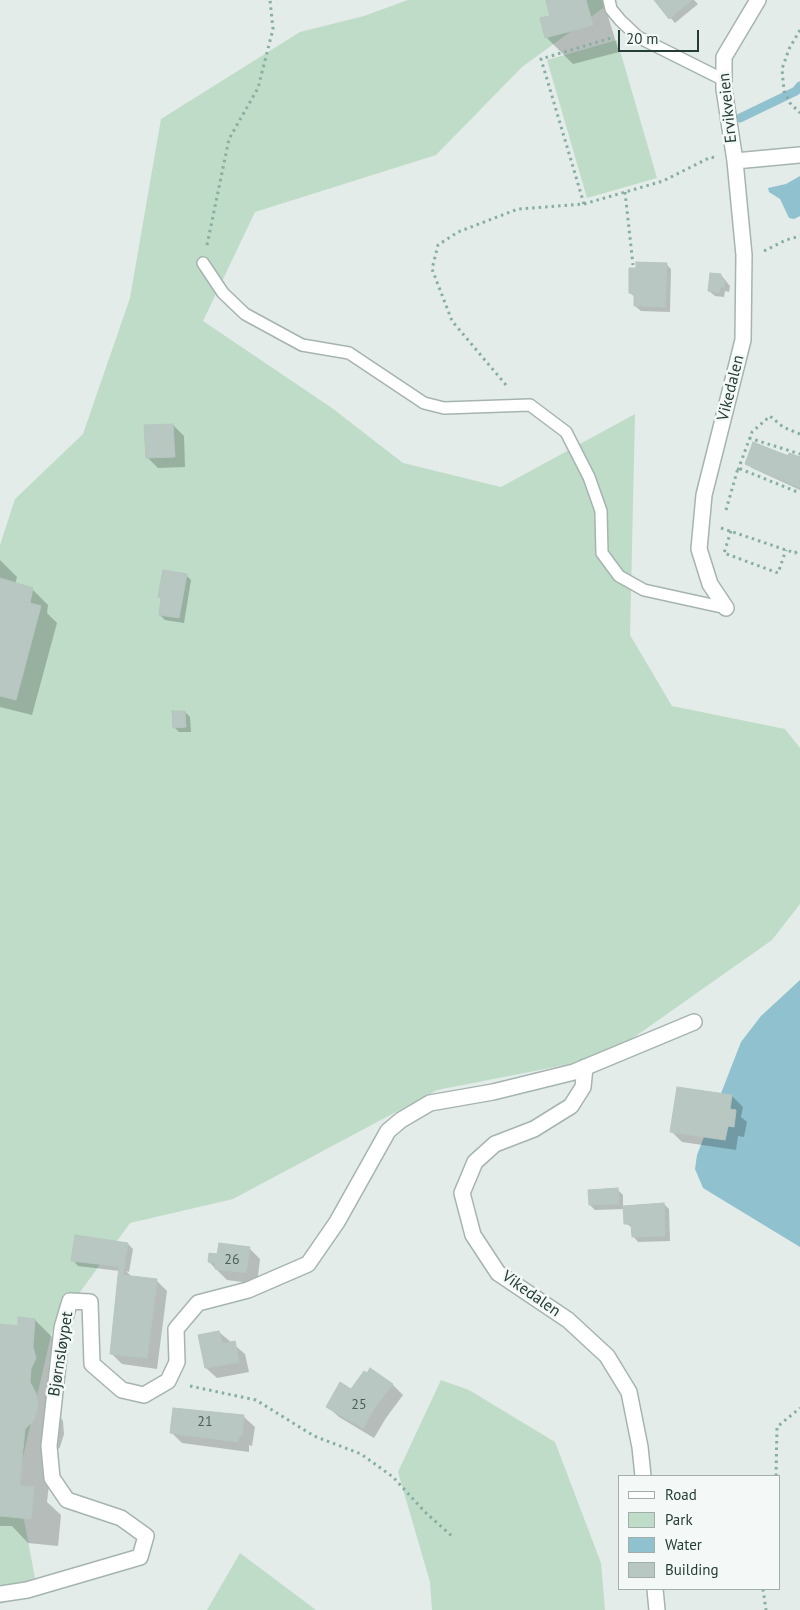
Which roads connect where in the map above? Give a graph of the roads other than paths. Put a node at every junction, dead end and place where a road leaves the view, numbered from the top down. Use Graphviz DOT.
graph roads {
  1 [pos="608,0"];
  2 [pos="758,0"];
  3 [pos="724,80"];
  4 [pos="800,155"];
  5 [pos="735,161"];
  6 [pos="203,263"];
  7 [pos="726,608"];
  8 [pos="694,1022"];
  9 [pos="585,1067"];
  10 [pos="643,1475"];
  11 [pos="655,1590"];
  12 [pos="0,1594"];
  13 [pos="657,1610"];
  1 -- 3 [label="lane"];
  2 -- 3 [label="street, Ervikveien"];
  3 -- 5 [label="street, Ervikveien"];
  4 -- 5 [label="street, Ervikveien"];
  5 -- 7 [label="street, Vikedalen"];
  6 -- 7 [label="lane"];
  8 -- 9 [label="street"];
  9 -- 10 [label="street, Vikedalen"];
  9 -- 12 [label="street, Bjørnsløypet"];
  11 -- 13 [label="street"];
}
